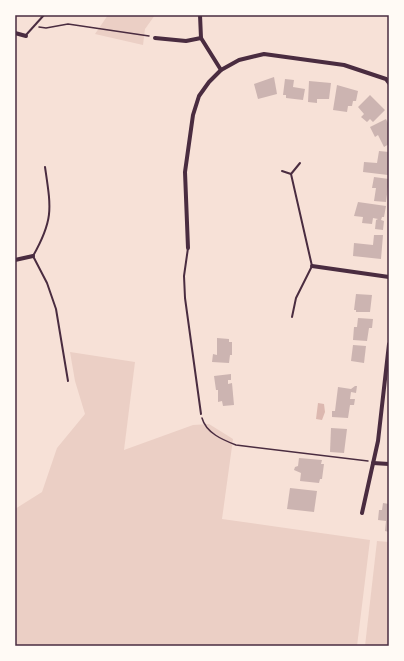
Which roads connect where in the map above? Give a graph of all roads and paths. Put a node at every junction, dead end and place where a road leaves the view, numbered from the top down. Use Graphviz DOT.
graph roads {
  1 [pos="44,15"];
  2 [pos="200,15"];
  3 [pos="36,25"];
  4 [pos="15,33"];
  5 [pos="26,36"];
  6 [pos="155,38"];
  7 [pos="201,38"];
  8 [pos="221,70"];
  9 [pos="389,83"];
  10 [pos="300,164"];
  11 [pos="45,167"];
  12 [pos="282,170"];
  13 [pos="291,174"];
  14 [pos="188,248"];
  15 [pos="33,256"];
  16 [pos="15,260"];
  17 [pos="312,266"];
  18 [pos="389,277"];
  19 [pos="292,317"];
  20 [pos="389,344"];
  21 [pos="68,381"];
  22 [pos="202,414"];
  23 [pos="373,463"];
  24 [pos="389,464"];
  25 [pos="362,513"];
  1 -- 3 [label="lane"];
  2 -- 7 [label="street"];
  3 -- 5 [label="lane"];
  3 -- 6 [label="path"];
  4 -- 5 [label="street"];
  6 -- 7 [label="street"];
  7 -- 8 [label="street"];
  8 -- 9 [label="street"];
  8 -- 14 [label="street"];
  10 -- 13 [label="lane"];
  11 -- 15 [label="lane"];
  12 -- 13 [label="lane"];
  13 -- 17 [label="lane"];
  14 -- 22 [label="lane"];
  15 -- 16 [label="street"];
  15 -- 21 [label="lane"];
  17 -- 18 [label="street"];
  17 -- 19 [label="lane"];
  20 -- 23 [label="street"];
  22 -- 23 [label="path"];
  23 -- 24 [label="street"];
  23 -- 25 [label="street"];
}
